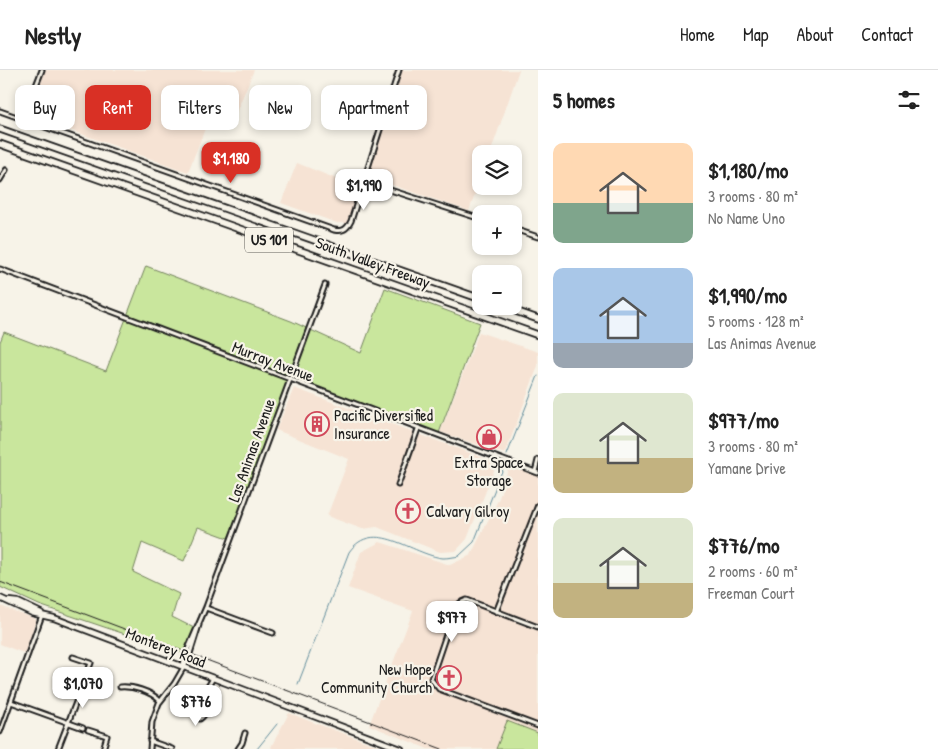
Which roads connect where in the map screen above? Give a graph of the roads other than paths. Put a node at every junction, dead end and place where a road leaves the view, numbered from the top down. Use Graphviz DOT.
graph roads {
  1 [pos="42,70"];
  2 [pos="399,70"];
  3 [pos="36,85"];
  4 [pos="0,111"];
  5 [pos="15,116"];
  6 [pos="0,129"];
  7 [pos="54,130"];
  8 [pos="0,145"];
  9 [pos="6,170"];
  10 [pos="0,180"];
  11 [pos="365,182"];
  12 [pos="472,216"];
  13 [pos="522,232"];
  14 [pos="538,237"];
  15 [pos="0,270"];
  16 [pos="325,285"];
  17 [pos="472,296"];
  18 [pos="522,313"];
  19 [pos="538,319"];
  20 [pos="538,335"];
  21 [pos="290,380"];
  22 [pos="418,429"];
  23 [pos="538,460"];
  24 [pos="536,473"];
  25 [pos="398,485"];
  26 [pos="538,505"];
  27 [pos="0,598"];
  28 [pos="206,608"];
  29 [pos="496,612"];
  30 [pos="42,614"];
  31 [pos="538,627"];
  32 [pos="273,633"];
  33 [pos="73,657"];
  34 [pos="182,667"];
  35 [pos="213,678"];
  36 [pos="120,687"];
  37 [pos="209,687"];
  38 [pos="160,701"];
  39 [pos="11,702"];
  40 [pos="68,723"];
  41 [pos="538,726"];
  42 [pos="83,728"];
  43 [pos="88,730"];
  44 [pos="0,732"];
  45 [pos="245,733"];
  46 [pos="150,742"];
  47 [pos="392,748"];
  48 [pos="58,749"];
  49 [pos="103,749"];
  50 [pos="150,749"];
  51 [pos="172,749"];
  52 [pos="238,749"];
  53 [pos="401,749"];
  1 -- 3 [label="street"];
  2 -- 11 [label="street"];
  4 -- 5 [label="street"];
  6 -- 17 [label="highway, South Valley Freeway / US 101"];
  7 -- 11 [label="street"];
  8 -- 20 [label="highway, South Valley Freeway / US 101"];
  9 -- 10 [label="street"];
  11 -- 12 [label="street"];
  13 -- 14 [label="street"];
  15 -- 21 [label="street, Murray Avenue"];
  16 -- 21 [label="street, Las Animas Avenue"];
  18 -- 19 [label="highway"];
  21 -- 22 [label="street, Murray Avenue"];
  21 -- 28 [label="street, Las Animas Avenue"];
  22 -- 24 [label="street, Murray Avenue"];
  22 -- 25 [label="street"];
  23 -- 24 [label="street"];
  26 -- 29 [label="street"];
  27 -- 30 [label="main road, Monterey Road"];
  28 -- 32 [label="street"];
  28 -- 34 [label="street, Las Animas Avenue"];
  29 -- 31 [label="street"];
  29 -- 41 [label="street"];
  30 -- 34 [label="main road, Monterey Road"];
  30 -- 39 [label="street"];
  33 -- 40 [label="street"];
  34 -- 35 [label="main road, Monterey Road"];
  34 -- 38 [label="street, Las Animas Avenue"];
  35 -- 37 [label="street"];
  35 -- 47 [label="main road, Monterey Road"];
  36 -- 38 [label="street"];
  37 -- 37 [label="street"];
  38 -- 46 [label="street, Las Animas Avenue"];
  39 -- 40 [label="street"];
  39 -- 44 [label="street"];
  40 -- 42 [label="street"];
  40 -- 48 [label="street"];
  43 -- 49 [label="street"];
  45 -- 52 [label="street"];
  46 -- 50 [label="street, Las Animas Avenue"];
  46 -- 51 [label="street"];
  47 -- 53 [label="main road, Monterey Road"];
}
